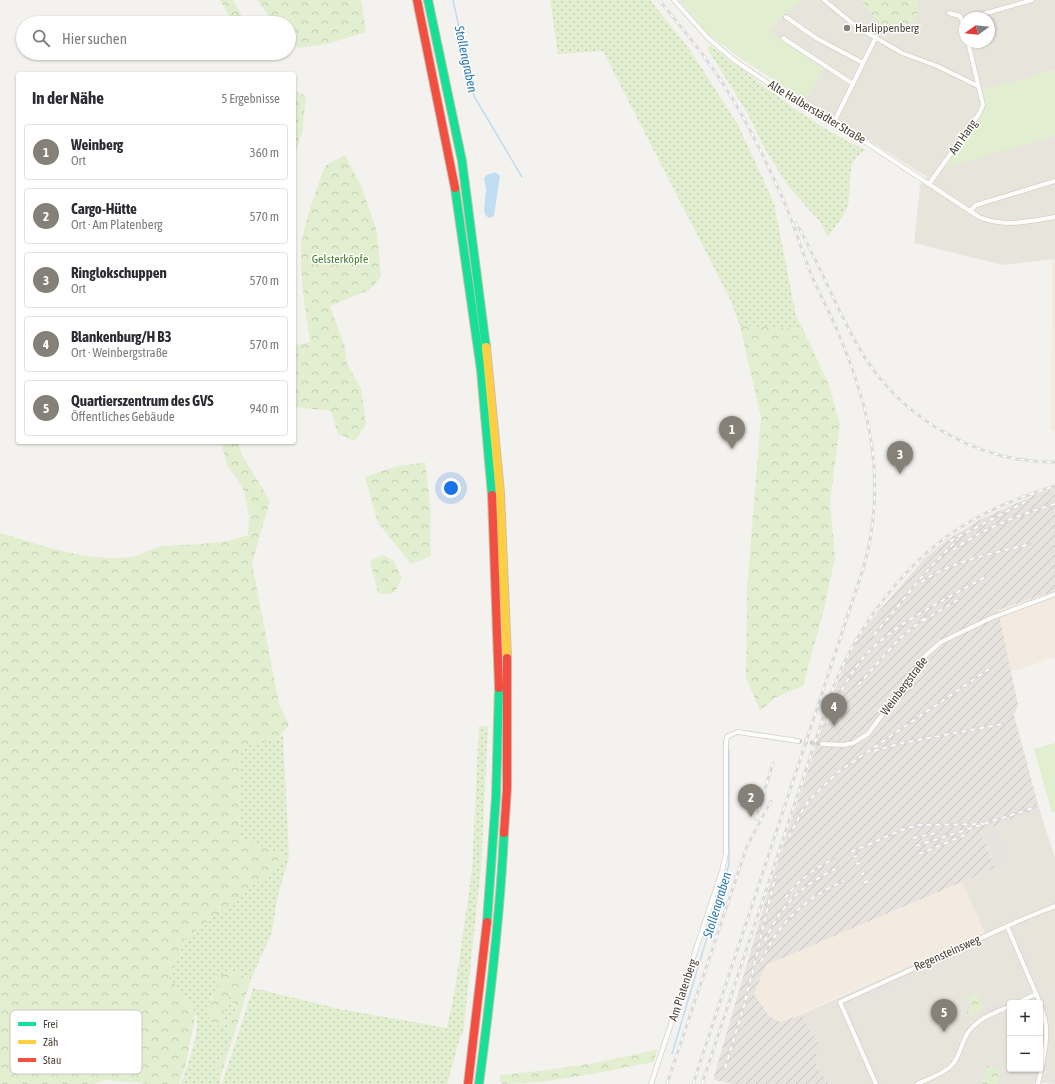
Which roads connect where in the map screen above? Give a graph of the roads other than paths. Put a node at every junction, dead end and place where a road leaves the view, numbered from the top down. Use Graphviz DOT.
graph roads {
  1 [pos="417,0"];
  2 [pos="428,0"];
  3 [pos="674,0"];
  4 [pos="824,0"];
  5 [pos="1032,0"];
  6 [pos="989,12"];
  7 [pos="949,13"];
  8 [pos="959,16"];
  9 [pos="786,17"];
  10 [pos="876,37"];
  11 [pos="783,38"];
  12 [pos="969,48"];
  13 [pos="863,63"];
  14 [pos="853,84"];
  15 [pos="978,86"];
  16 [pos="834,122"];
  17 [pos="1055,181"];
  18 [pos="929,184"];
  19 [pos="970,211"];
  20 [pos="1055,218"];
  21 [pos="1055,594"];
  22 [pos="798,741"];
  23 [pos="822,744"];
  24 [pos="1055,906"];
  25 [pos="1007,926"];
  26 [pos="1036,994"];
  27 [pos="1023,1000"];
  28 [pos="1039,1000"];
  29 [pos="1007,1007"];
  30 [pos="1043,1012"];
  31 [pos="468,1084"];
  32 [pos="480,1084"];
  33 [pos="651,1084"];
  34 [pos="876,1084"];
  35 [pos="917,1084"];
  36 [pos="1038,1084"];
  1 -- 31 [label="highway"];
  2 -- 32 [label="highway"];
  3 -- 16 [label="street, Alte Halberstädter Straße"];
  4 -- 10 [label="street"];
  5 -- 6 [label="street"];
  7 -- 8 [label="street"];
  9 -- 13 [label="street"];
  10 -- 13 [label="street"];
  10 -- 15 [label="street"];
  11 -- 14 [label="street"];
  12 -- 15 [label="street, Am Hang"];
  13 -- 14 [label="street"];
  14 -- 16 [label="street"];
  15 -- 18 [label="street, Am Hang"];
  16 -- 18 [label="street, Alte Halberstädter Straße"];
  17 -- 19 [label="street"];
  18 -- 19 [label="street, Alte Halberstädter Straße"];
  19 -- 20 [label="street, Alte Halberstädter Straße"];
  21 -- 23 [label="street, Weinbergstraße"];
  22 -- 33 [label="street, Am Platenberg"];
  24 -- 25 [label="street, Regensteinsweg"];
  25 -- 26 [label="street"];
  25 -- 34 [label="street, Regensteinsweg"];
  26 -- 27 [label="street"];
  26 -- 28 [label="street"];
  29 -- 35 [label="street"];
  30 -- 36 [label="street"];
}
